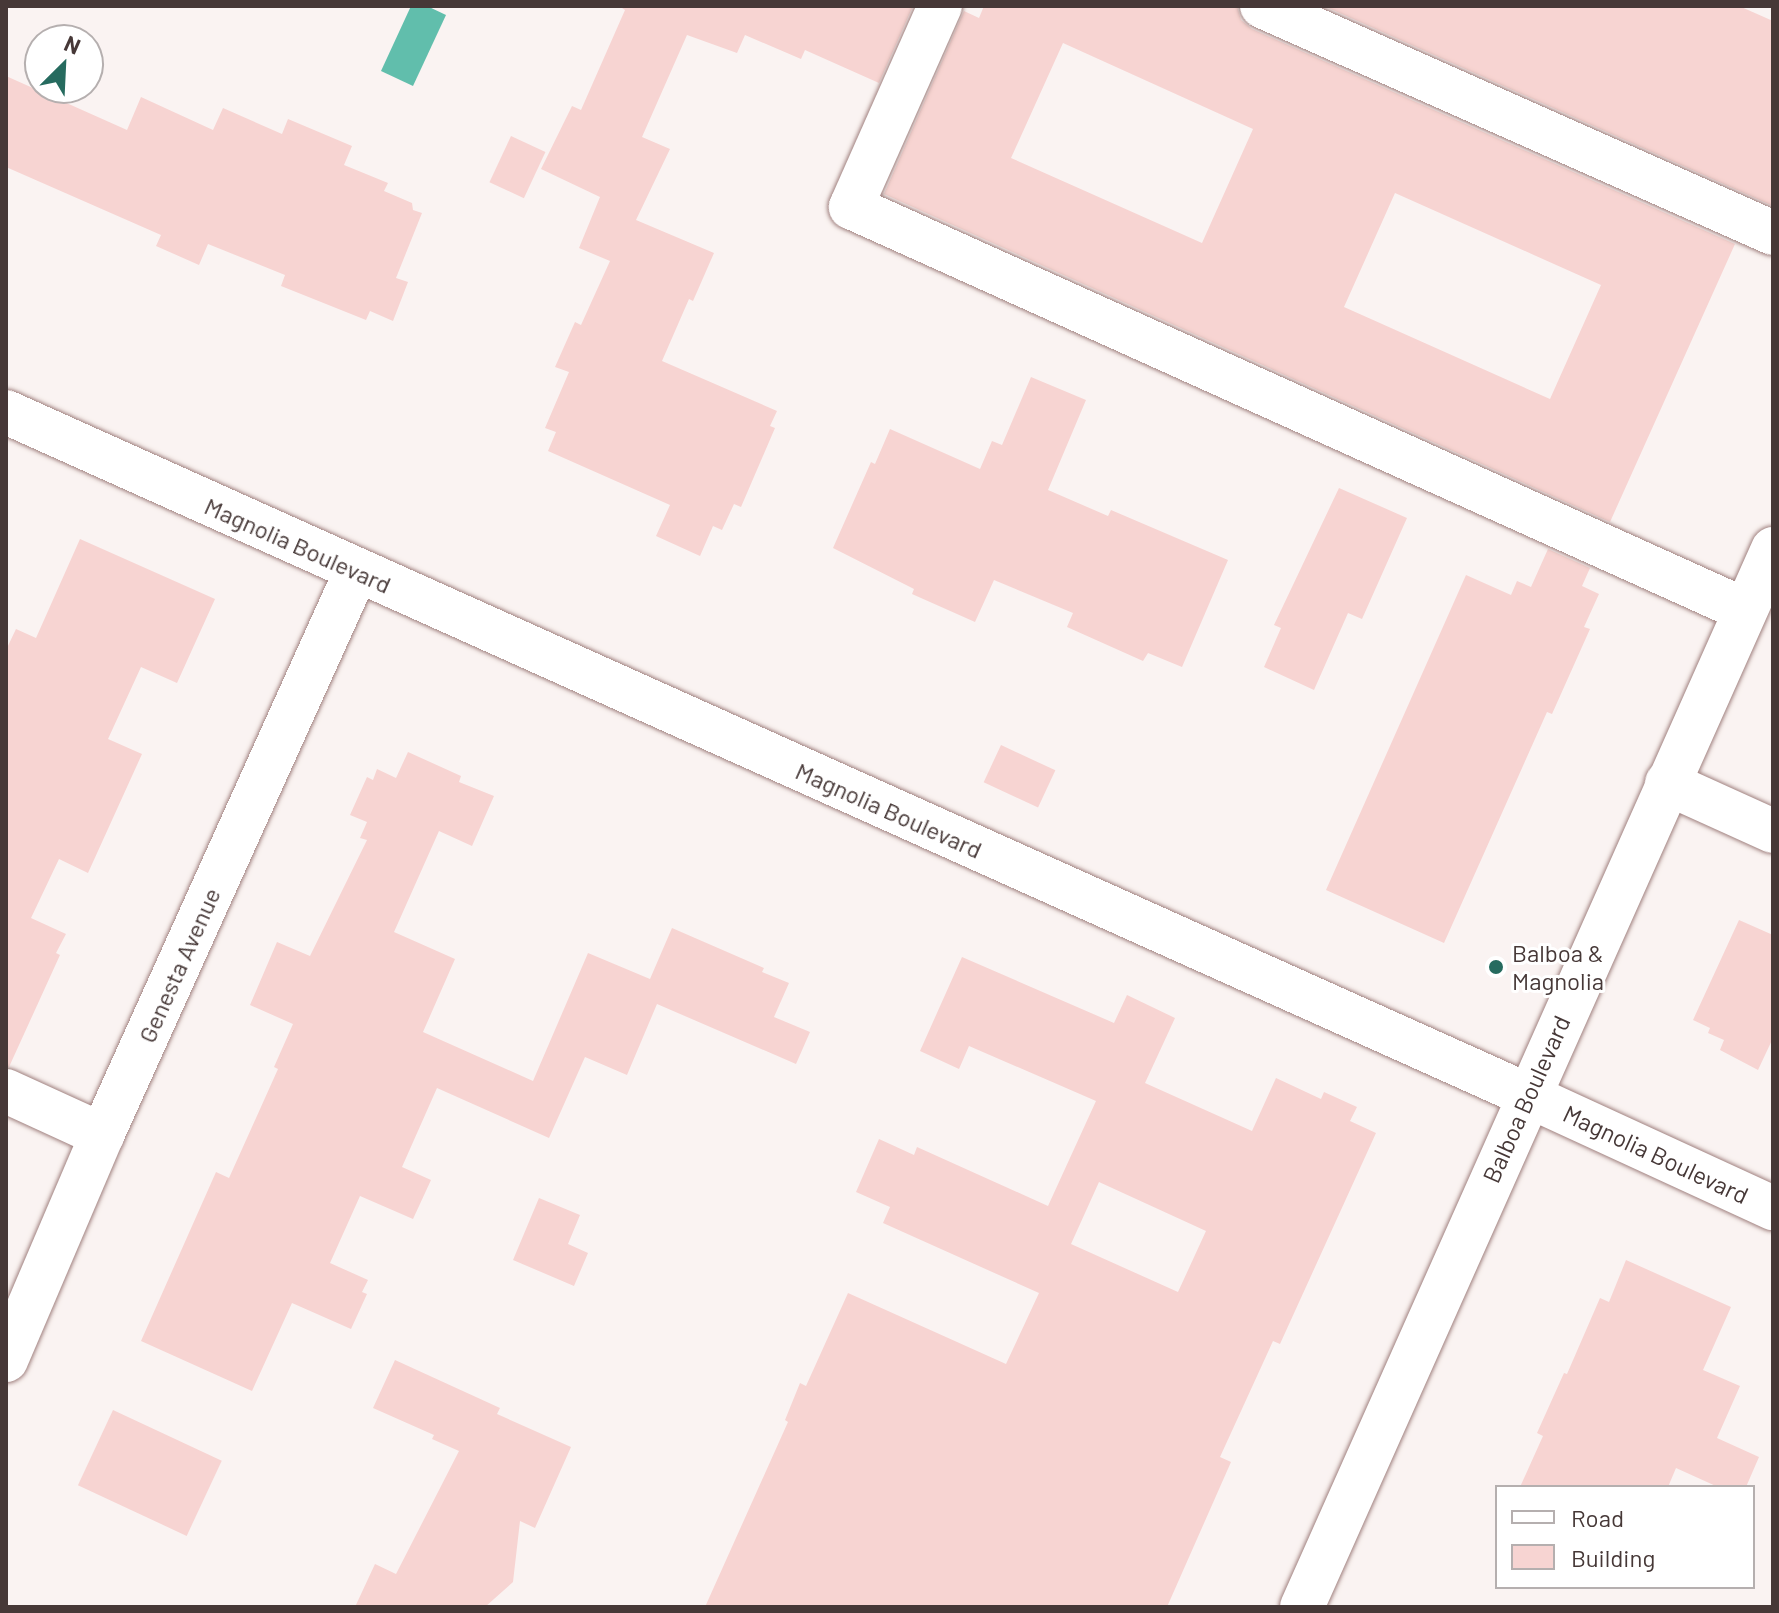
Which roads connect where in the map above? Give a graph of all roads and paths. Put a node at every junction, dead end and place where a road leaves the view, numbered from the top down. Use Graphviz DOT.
graph roads {
  1 [pos="940,6"];
  2 [pos="1262,6"];
  3 [pos="1773,233"];
  4 [pos="6,412"];
  5 [pos="1773,549"];
  6 [pos="356,572"];
  7 [pos="1745,610"];
  8 [pos="1667,783"];
  9 [pos="1773,831"];
  10 [pos="6,1091"];
  11 [pos="1527,1095"];
  12 [pos="102,1135"];
  13 [pos="1773,1208"];
  14 [pos="6,1360"];
  15 [pos="1302,1607"];
  1 -- 7 [label="street"];
  2 -- 3 [label="street"];
  4 -- 6 [label="street, Magnolia Boulevard"];
  5 -- 7 [label="street, Balboa Boulevard"];
  6 -- 11 [label="street, Magnolia Boulevard"];
  6 -- 12 [label="street, Genesta Avenue"];
  7 -- 8 [label="street, Balboa Boulevard"];
  8 -- 9 [label="street"];
  8 -- 11 [label="street, Balboa Boulevard"];
  10 -- 12 [label="street"];
  11 -- 13 [label="street, Magnolia Boulevard"];
  11 -- 15 [label="street, Balboa Boulevard"];
  12 -- 14 [label="street, Genesta Avenue"];
}
